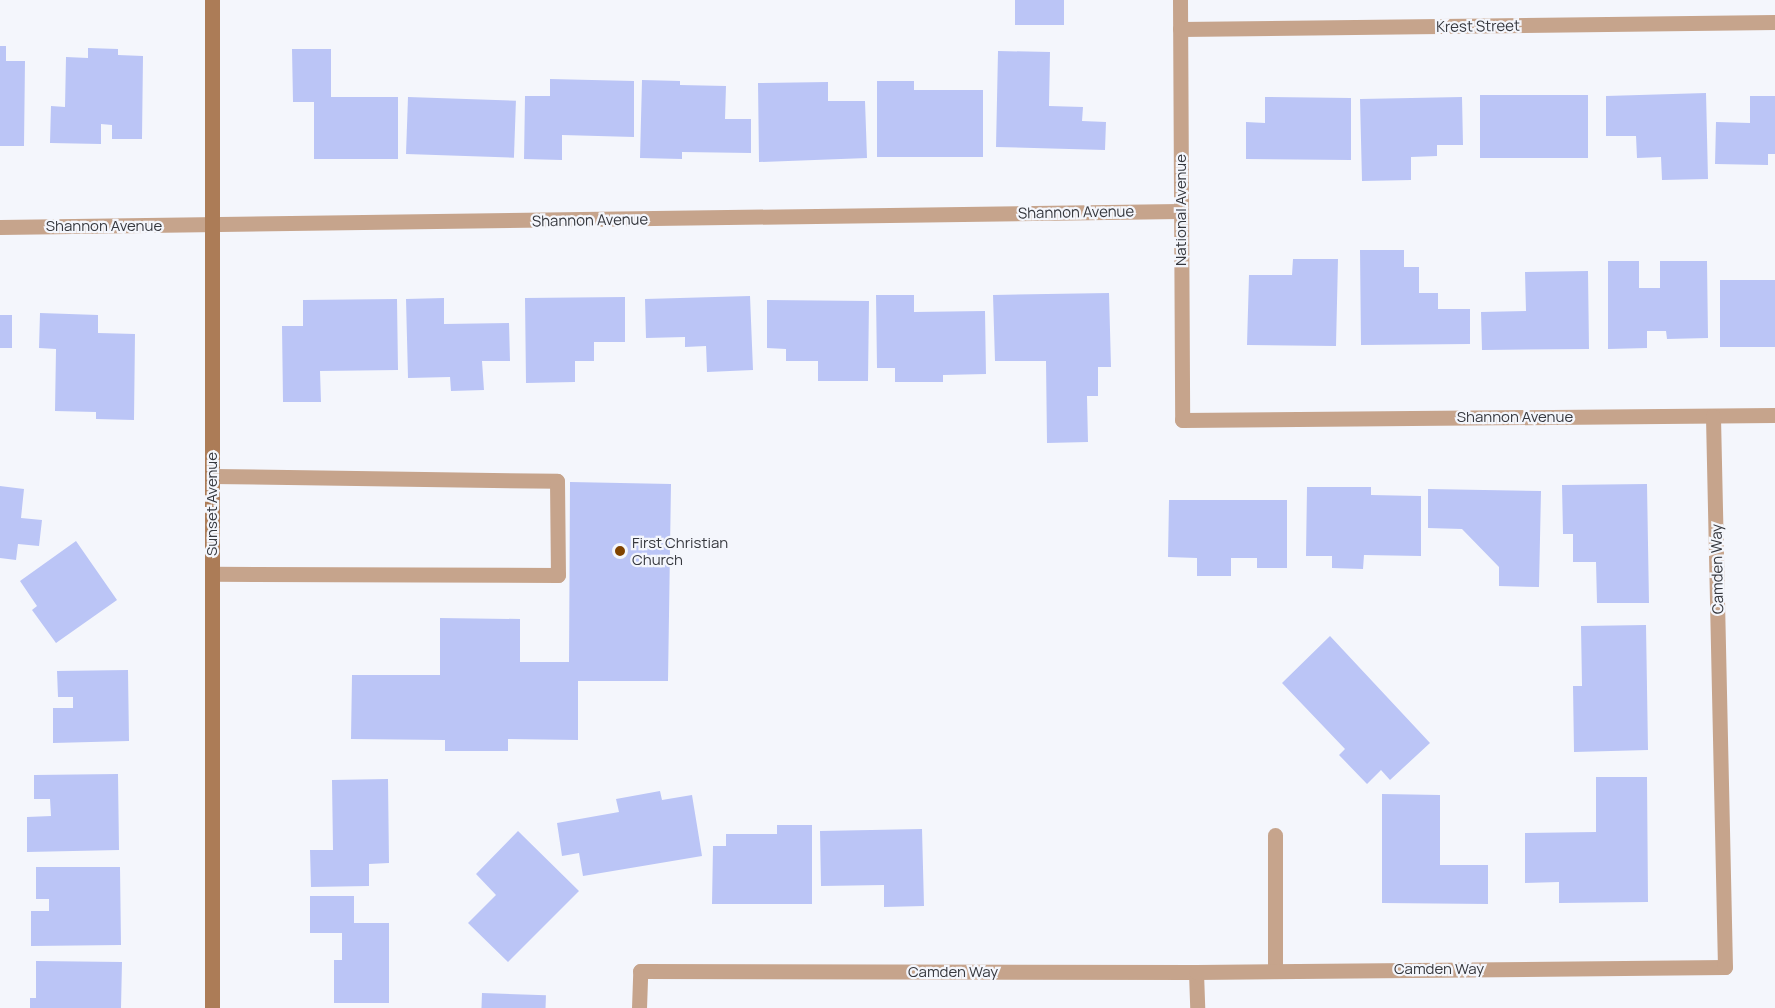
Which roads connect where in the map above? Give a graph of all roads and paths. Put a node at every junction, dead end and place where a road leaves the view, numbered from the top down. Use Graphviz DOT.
graph roads {
  1 [pos="212,0"];
  2 [pos="1180,0"];
  3 [pos="1775,22"];
  4 [pos="1180,29"];
  5 [pos="1180,211"];
  6 [pos="212,225"];
  7 [pos="0,227"];
  8 [pos="1713,416"];
  9 [pos="1775,416"];
  10 [pos="1182,420"];
  11 [pos="212,476"];
  12 [pos="212,574"];
  13 [pos="1275,835"];
  14 [pos="1275,970"];
  15 [pos="1197,972"];
  16 [pos="212,1008"];
  17 [pos="639,1008"];
  18 [pos="1197,1008"];
  1 -- 6 [label="main road, Sunset Avenue"];
  2 -- 4 [label="street, National Avenue"];
  3 -- 4 [label="street, Krest Street"];
  4 -- 5 [label="street, National Avenue"];
  5 -- 6 [label="street, Shannon Avenue"];
  5 -- 10 [label="street, National Avenue"];
  6 -- 7 [label="street, Shannon Avenue"];
  6 -- 11 [label="main road, Sunset Avenue"];
  8 -- 9 [label="street, Shannon Avenue"];
  8 -- 10 [label="street, Shannon Avenue"];
  8 -- 14 [label="street, Camden Way"];
  11 -- 12 [label="main road, Sunset Avenue"];
  11 -- 12 [label="street"];
  12 -- 16 [label="main road, Sunset Avenue"];
  13 -- 14 [label="street"];
  14 -- 15 [label="street, Camden Way"];
  15 -- 17 [label="street, Camden Way"];
  15 -- 18 [label="street"];
}
